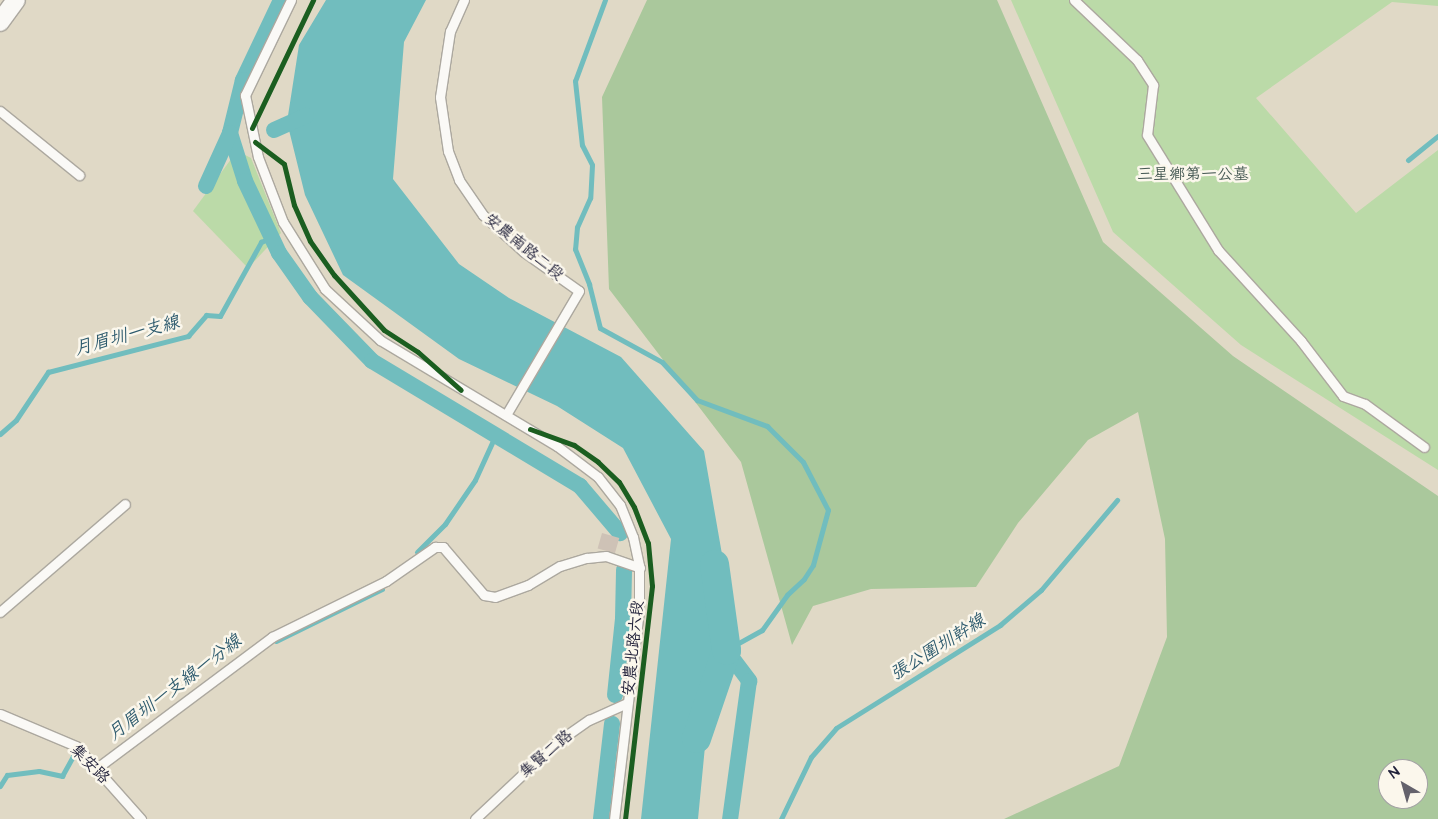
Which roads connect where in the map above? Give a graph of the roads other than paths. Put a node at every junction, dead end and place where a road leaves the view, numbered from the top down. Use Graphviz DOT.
graph roads {
  1 [pos="16,0"];
  2 [pos="291,0"];
  3 [pos="464,0"];
  4 [pos="1074,0"];
  5 [pos="0,22"];
  6 [pos="0,111"];
  7 [pos="79,175"];
  8 [pos="506,415"];
  9 [pos="1424,446"];
  10 [pos="125,504"];
  11 [pos="640,568"];
  12 [pos="0,612"];
  13 [pos="627,703"];
  14 [pos="0,714"];
  15 [pos="97,768"];
  16 [pos="141,819"];
  17 [pos="475,819"];
  18 [pos="614,819"];
  1 -- 5 [label="street"];
  2 -- 8 [label="lane, 安農北路六段"];
  3 -- 8 [label="lane, 安農南路二段"];
  4 -- 9 [label="lane"];
  6 -- 7 [label="lane"];
  8 -- 11 [label="lane, 安農北路六段"];
  10 -- 12 [label="lane"];
  11 -- 13 [label="lane, 安農北路六段"];
  11 -- 15 [label="lane"];
  13 -- 17 [label="lane, 集賢二路"];
  13 -- 18 [label="lane, 安農北路六段"];
  14 -- 15 [label="lane, 集安路"];
  15 -- 16 [label="lane, 集安路"];
}
